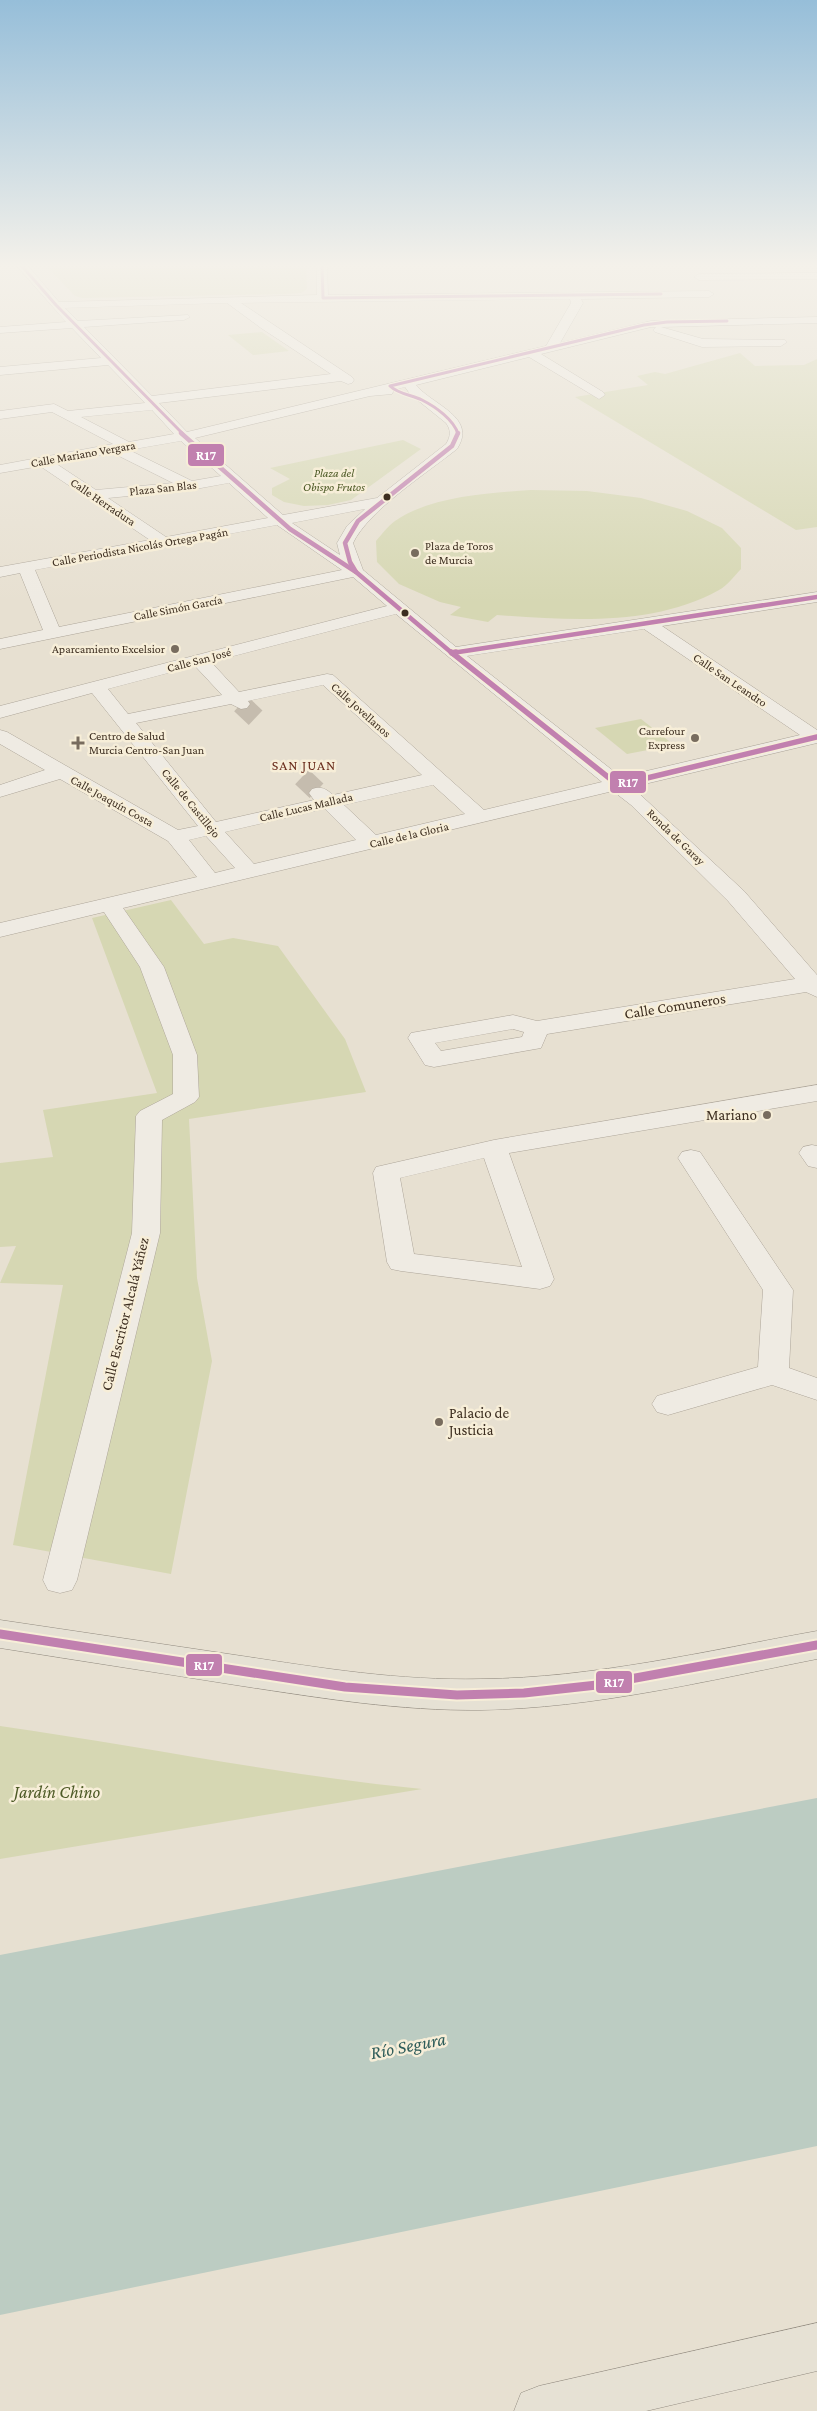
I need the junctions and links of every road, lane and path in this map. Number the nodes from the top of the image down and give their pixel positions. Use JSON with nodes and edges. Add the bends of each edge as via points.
{"nodes":[{"id":1,"x":127,"y":378,"type":"edge"},
{"id":2,"x":338,"y":378,"type":"edge"},
{"id":3,"x":343,"y":378,"type":"edge"},
{"id":4,"x":434,"y":378,"type":"edge"},
{"id":5,"x":571,"y":378,"type":"edge"},
{"id":6,"x":403,"y":386,"type":"junction"},
{"id":7,"x":364,"y":390,"type":"junction"},
{"id":8,"x":599,"y":395,"type":"dead end"},
{"id":9,"x":152,"y":403,"type":"junction"},
{"id":10,"x":0,"y":415,"type":"edge"},
{"id":11,"x":66,"y":415,"type":"junction"},
{"id":12,"x":184,"y":436,"type":"junction"},
{"id":13,"x":120,"y":447,"type":"junction"},
{"id":14,"x":9,"y":454,"type":"dead end"},
{"id":15,"x":42,"y":461,"type":"junction"},
{"id":16,"x":26,"y":464,"type":"junction"},
{"id":17,"x":0,"y":469,"type":"edge"},
{"id":18,"x":232,"y":478,"type":"junction"},
{"id":19,"x":190,"y":486,"type":"junction"},
{"id":20,"x":94,"y":496,"type":"junction"},
{"id":21,"x":381,"y":502,"type":"junction"},
{"id":22,"x":280,"y":521,"type":"junction"},
{"id":23,"x":164,"y":542,"type":"junction"},
{"id":24,"x":26,"y":568,"type":"junction"},
{"id":25,"x":0,"y":572,"type":"edge"},
{"id":26,"x":356,"y":572,"type":"junction"},
{"id":27,"x":817,"y":597,"type":"edge"},
{"id":28,"x":399,"y":608,"type":"junction"},
{"id":29,"x":645,"y":622,"type":"junction"},
{"id":30,"x":54,"y":633,"type":"junction"},
{"id":31,"x":0,"y":644,"type":"edge"},
{"id":32,"x":452,"y":653,"type":"junction"},
{"id":33,"x":199,"y":660,"type":"junction"},
{"id":34,"x":96,"y":686,"type":"junction"},
{"id":35,"x":238,"y":701,"type":"junction"},
{"id":36,"x":0,"y":712,"type":"edge"},
{"id":37,"x":125,"y":720,"type":"junction"},
{"id":38,"x":0,"y":736,"type":"edge"},
{"id":39,"x":816,"y":737,"type":"edge"},
{"id":40,"x":60,"y":772,"type":"junction"},
{"id":41,"x":437,"y":778,"type":"junction"},
{"id":42,"x":618,"y":785,"type":"junction"},
{"id":43,"x":0,"y":790,"type":"edge"},
{"id":44,"x":324,"y":798,"type":"junction"},
{"id":45,"x":481,"y":818,"type":"junction"},
{"id":46,"x":211,"y":829,"type":"junction"},
{"id":47,"x":175,"y":837,"type":"junction"},
{"id":48,"x":372,"y":843,"type":"junction"},
{"id":49,"x":250,"y":872,"type":"junction"},
{"id":50,"x":211,"y":882,"type":"junction"},
{"id":51,"x":110,"y":905,"type":"junction"},
{"id":52,"x":0,"y":930,"type":"edge"},
{"id":53,"x":815,"y":986,"type":"edge"},
{"id":54,"x":537,"y":1028,"type":"dead end"},
{"id":55,"x":817,"y":1093,"type":"edge"},
{"id":56,"x":494,"y":1148,"type":"junction"},
{"id":57,"x":691,"y":1158,"type":"dead end"},
{"id":58,"x":773,"y":1374,"type":"junction"},
{"id":59,"x":817,"y":1389,"type":"edge"},
{"id":60,"x":668,"y":1404,"type":"dead end"},
{"id":61,"x":60,"y":1580,"type":"dead end"},
{"id":62,"x":0,"y":1634,"type":"edge"},
{"id":63,"x":817,"y":1645,"type":"edge"},
{"id":64,"x":817,"y":2347,"type":"edge"},
{"id":65,"x":539,"y":2411,"type":"edge"}],
"edges":[{"from":1,"to":9,"type":"street"},
{"from":2,"to":9,"type":"street"},
{"from":3,"to":7,"type":"street"},
{"from":4,"to":6,"type":"street"},
{"from":5,"to":8,"type":"street"},
{"from":6,"to":7,"type":"street","name":"Calle Mariano Vergara"},
{"from":6,"to":21,"type":"street","name":"Ronda de Garay","via":[[454,423],[457,438],[445,452]]},
{"from":7,"to":12,"type":"street","name":"Calle Mariano Vergara"},
{"from":9,"to":11,"type":"street"},
{"from":9,"to":12,"type":"street"},
{"from":10,"to":11,"type":"street","via":[[54,408]]},
{"from":11,"to":13,"type":"street"},
{"from":12,"to":13,"type":"street","name":"Calle Mariano Vergara"},
{"from":12,"to":18,"type":"street"},
{"from":13,"to":15,"type":"street","name":"Calle Mariano Vergara"},
{"from":13,"to":19,"type":"street"},
{"from":14,"to":16,"type":"street"},
{"from":15,"to":16,"type":"street","name":"Calle Mariano Vergara"},
{"from":15,"to":20,"type":"street","name":"Calle Herradura"},
{"from":16,"to":17,"type":"street","name":"Calle Mariano Vergara"},
{"from":18,"to":19,"type":"street","name":"Plaza San Blas"},
{"from":18,"to":22,"type":"street"},
{"from":19,"to":20,"type":"street","name":"Plaza San Blas"},
{"from":20,"to":23,"type":"street","name":"Calle Herradura"},
{"from":21,"to":22,"type":"street","name":"Calle Periodista Nicolás Ortega Pagán"},
{"from":21,"to":26,"type":"street","name":"Ronda de Garay","via":[[358,522],[347,537],[347,557]]},
{"from":22,"to":23,"type":"street","name":"Calle Periodista Nicolás Ortega Pagán"},
{"from":22,"to":26,"type":"street"},
{"from":23,"to":24,"type":"street","name":"Calle Periodista Nicolás Ortega Pagán"},
{"from":24,"to":25,"type":"street","name":"Calle Periodista Nicolás Ortega Pagán"},
{"from":24,"to":30,"type":"street"},
{"from":26,"to":28,"type":"street","name":"Ronda de Garay"},
{"from":26,"to":30,"type":"street","name":"Calle Simón García"},
{"from":27,"to":29,"type":"street"},
{"from":28,"to":32,"type":"street","name":"Ronda de Garay"},
{"from":28,"to":33,"type":"street","name":"Calle San José"},
{"from":29,"to":32,"type":"street"},
{"from":29,"to":39,"type":"street","name":"Calle San Leandro"},
{"from":30,"to":31,"type":"street","name":"Calle Simón García"},
{"from":32,"to":42,"type":"street","name":"Ronda de Garay"},
{"from":33,"to":34,"type":"street","name":"Calle San José"},
{"from":33,"to":35,"type":"street"},
{"from":34,"to":36,"type":"street","name":"Calle San José"},
{"from":34,"to":37,"type":"street","name":"Calle de Castillejo"},
{"from":35,"to":37,"type":"street"},
{"from":35,"to":41,"type":"street","name":"Calle Jovellanos","via":[[327,679]]},
{"from":37,"to":46,"type":"street","name":"Calle de Castillejo"},
{"from":38,"to":40,"type":"street","name":"Calle Joaquín Costa"},
{"from":39,"to":42,"type":"street","name":"Calle de la Gloria"},
{"from":40,"to":43,"type":"street"},
{"from":40,"to":47,"type":"street","name":"Calle Joaquín Costa"},
{"from":41,"to":44,"type":"street","name":"Calle Lucas Mallada"},
{"from":41,"to":45,"type":"street","name":"Calle Jovellanos"},
{"from":42,"to":45,"type":"street","name":"Calle de la Gloria"},
{"from":42,"to":53,"type":"street","name":"Ronda de Garay","via":[[715,874]]},
{"from":44,"to":46,"type":"street","name":"Calle Lucas Mallada"},
{"from":44,"to":48,"type":"street"},
{"from":45,"to":48,"type":"street","name":"Calle de la Gloria"},
{"from":46,"to":47,"type":"street","name":"Calle Lucas Mallada"},
{"from":46,"to":49,"type":"street","name":"Calle de Castillejo"},
{"from":47,"to":50,"type":"street","name":"Calle Joaquín Costa"},
{"from":48,"to":49,"type":"street","name":"Calle de la Gloria"},
{"from":49,"to":50,"type":"street","name":"Calle de la Gloria"},
{"from":50,"to":51,"type":"street","name":"Calle de la Gloria"},
{"from":51,"to":52,"type":"street","name":"Calle de la Gloria"},
{"from":51,"to":61,"type":"street","name":"Calle Escritor Alcalá Yáñez","via":[[152,967],[184,1056],[186,1097],[149,1116],[146,1233]]},
{"from":53,"to":54,"type":"street","name":"Calle Comuneros"},
{"from":55,"to":56,"type":"street"},
{"from":56,"to":56,"type":"street","via":[[386,1173],[401,1262],[540,1279]]},
{"from":57,"to":58,"type":"street","via":[[778,1290]]},
{"from":58,"to":59,"type":"street"},
{"from":58,"to":60,"type":"street"},
{"from":62,"to":63,"type":"main road","via":[[345,1687],[400,1693],[461,1694],[523,1693],[572,1687]]},
{"from":64,"to":65,"type":"main road"}]}
